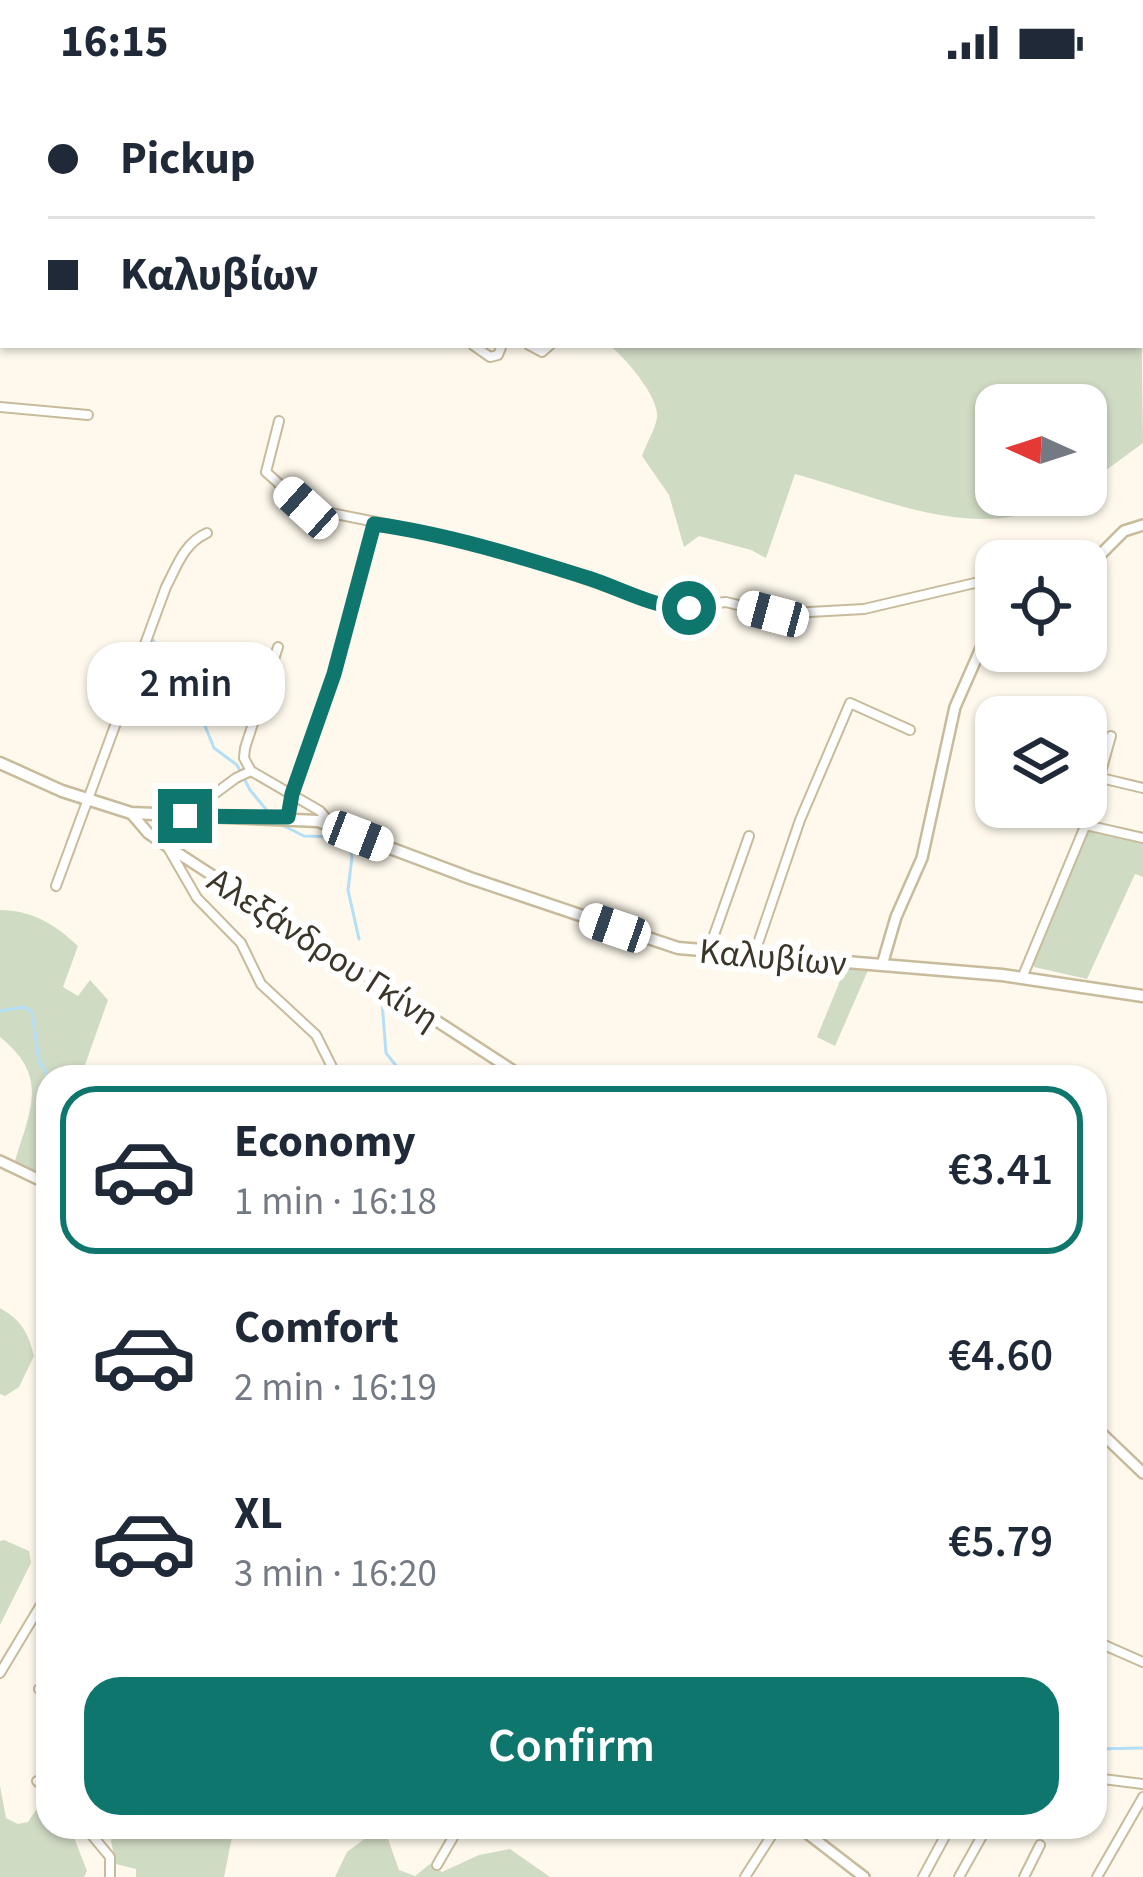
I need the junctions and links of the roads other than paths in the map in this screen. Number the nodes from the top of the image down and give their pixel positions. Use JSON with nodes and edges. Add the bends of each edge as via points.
{"nodes":[{"id":1,"x":477,"y":348,"type":"edge"},
{"id":2,"x":501,"y":348,"type":"edge"},
{"id":3,"x":0,"y":407,"type":"edge"},
{"id":4,"x":88,"y":415,"type":"dead end"},
{"id":5,"x":279,"y":421,"type":"dead end"},
{"id":6,"x":374,"y":524,"type":"junction"},
{"id":7,"x":1143,"y":525,"type":"edge"},
{"id":8,"x":207,"y":533,"type":"dead end"},
{"id":9,"x":1107,"y":548,"type":"edge"},
{"id":10,"x":975,"y":583,"type":"edge"},
{"id":11,"x":278,"y":647,"type":"dead end"},
{"id":12,"x":975,"y":662,"type":"edge"},
{"id":13,"x":910,"y":730,"type":"dead end"},
{"id":14,"x":1111,"y":736,"type":"dead end"},
{"id":15,"x":1107,"y":753,"type":"edge"},
{"id":16,"x":0,"y":763,"type":"edge"},
{"id":17,"x":244,"y":774,"type":"junction"},
{"id":18,"x":1107,"y":779,"type":"edge"},
{"id":19,"x":1143,"y":788,"type":"edge"},
{"id":20,"x":292,"y":794,"type":"junction"},
{"id":21,"x":86,"y":799,"type":"junction"},
{"id":22,"x":131,"y":813,"type":"junction"},
{"id":23,"x":185,"y":816,"type":"junction"},
{"id":24,"x":278,"y":817,"type":"junction"},
{"id":25,"x":332,"y":825,"type":"junction"},
{"id":26,"x":1084,"y":828,"type":"edge"},
{"id":27,"x":1098,"y":828,"type":"edge"},
{"id":28,"x":749,"y":836,"type":"dead end"},
{"id":29,"x":1143,"y":838,"type":"edge"},
{"id":30,"x":167,"y":846,"type":"junction"},
{"id":31,"x":56,"y":886,"type":"dead end"},
{"id":32,"x":709,"y":952,"type":"junction"},
{"id":33,"x":754,"y":955,"type":"junction"},
{"id":34,"x":882,"y":964,"type":"junction"},
{"id":35,"x":1022,"y":978,"type":"junction"},
{"id":36,"x":1143,"y":997,"type":"edge"},
{"id":37,"x":331,"y":1065,"type":"edge"},
{"id":38,"x":505,"y":1065,"type":"edge"},
{"id":39,"x":0,"y":1160,"type":"edge"},
{"id":40,"x":36,"y":1178,"type":"edge"},
{"id":41,"x":1107,"y":1438,"type":"edge"},
{"id":42,"x":1142,"y":1470,"type":"edge"},
{"id":43,"x":36,"y":1613,"type":"edge"},
{"id":44,"x":1107,"y":1646,"type":"edge"},
{"id":45,"x":1143,"y":1662,"type":"edge"},
{"id":46,"x":0,"y":1673,"type":"edge"},
{"id":47,"x":1107,"y":1780,"type":"edge"},
{"id":48,"x":1143,"y":1784,"type":"edge"},
{"id":49,"x":1143,"y":1797,"type":"edge"},
{"id":50,"x":95,"y":1839,"type":"edge"},
{"id":51,"x":452,"y":1839,"type":"edge"},
{"id":52,"x":769,"y":1839,"type":"edge"},
{"id":53,"x":815,"y":1839,"type":"edge"},
{"id":54,"x":944,"y":1839,"type":"edge"},
{"id":55,"x":980,"y":1839,"type":"edge"},
{"id":56,"x":1040,"y":1845,"type":"dead end"},
{"id":57,"x":437,"y":1865,"type":"dead end"},
{"id":58,"x":110,"y":1877,"type":"edge"},
{"id":59,"x":745,"y":1877,"type":"edge"},
{"id":60,"x":864,"y":1877,"type":"edge"},
{"id":61,"x":923,"y":1877,"type":"edge"},
{"id":62,"x":959,"y":1877,"type":"edge"},
{"id":63,"x":1024,"y":1877,"type":"edge"},
{"id":64,"x":1097,"y":1877,"type":"edge"}],
"edges":[{"from":1,"to":2,"type":"street","via":[[490,357]]},
{"from":3,"to":4,"type":"street"},
{"from":5,"to":6,"type":"street","via":[[266,472],[306,508]]},
{"from":6,"to":10,"type":"street","via":[[542,564],[669,608],[726,602],[773,614],[864,609]]},
{"from":6,"to":20,"type":"street"},
{"from":7,"to":9,"type":"street"},
{"from":8,"to":21,"type":"street","via":[[182,556],[166,587]]},
{"from":11,"to":17,"type":"street"},
{"from":12,"to":34,"type":"street","via":[[956,706],[922,859]]},
{"from":13,"to":33,"type":"street","via":[[850,704]]},
{"from":14,"to":15,"type":"street"},
{"from":16,"to":21,"type":"main road","name":"Καλυβίων"},
{"from":17,"to":20,"type":"street"},
{"from":17,"to":23,"type":"street"},
{"from":18,"to":19,"type":"street"},
{"from":20,"to":24,"type":"street"},
{"from":20,"to":25,"type":"street"},
{"from":21,"to":22,"type":"main road","name":"Καλυβίων"},
{"from":21,"to":31,"type":"street"},
{"from":22,"to":23,"type":"main road","name":"Καλυβίων"},
{"from":22,"to":30,"type":"street","name":"Αλεξάνδρου Γκίνη"},
{"from":23,"to":24,"type":"main road","name":"Καλυβίων"},
{"from":24,"to":25,"type":"main road","name":"Καλυβίων"},
{"from":25,"to":32,"type":"main road","name":"Καλυβίων","via":[[660,944]]},
{"from":26,"to":35,"type":"street"},
{"from":27,"to":29,"type":"street"},
{"from":28,"to":32,"type":"street"},
{"from":30,"to":37,"type":"street","via":[[197,898],[242,943],[261,984],[316,1035]]},
{"from":30,"to":38,"type":"street","name":"Αλεξάνδρου Γκίνη"},
{"from":32,"to":33,"type":"main road","name":"Καλυβίων"},
{"from":33,"to":34,"type":"main road","name":"Καλυβίων"},
{"from":34,"to":35,"type":"main road","name":"Καλυβίων"},
{"from":35,"to":36,"type":"main road","name":"Καλυβίων"},
{"from":39,"to":40,"type":"street"},
{"from":41,"to":42,"type":"street"},
{"from":43,"to":46,"type":"street"},
{"from":44,"to":45,"type":"street"},
{"from":47,"to":48,"type":"street"},
{"from":49,"to":64,"type":"street"},
{"from":50,"to":58,"type":"street","via":[[110,1857]]},
{"from":51,"to":57,"type":"street"},
{"from":52,"to":59,"type":"street"},
{"from":53,"to":60,"type":"street"},
{"from":54,"to":61,"type":"street"},
{"from":55,"to":62,"type":"street"},
{"from":56,"to":63,"type":"street"}]}
